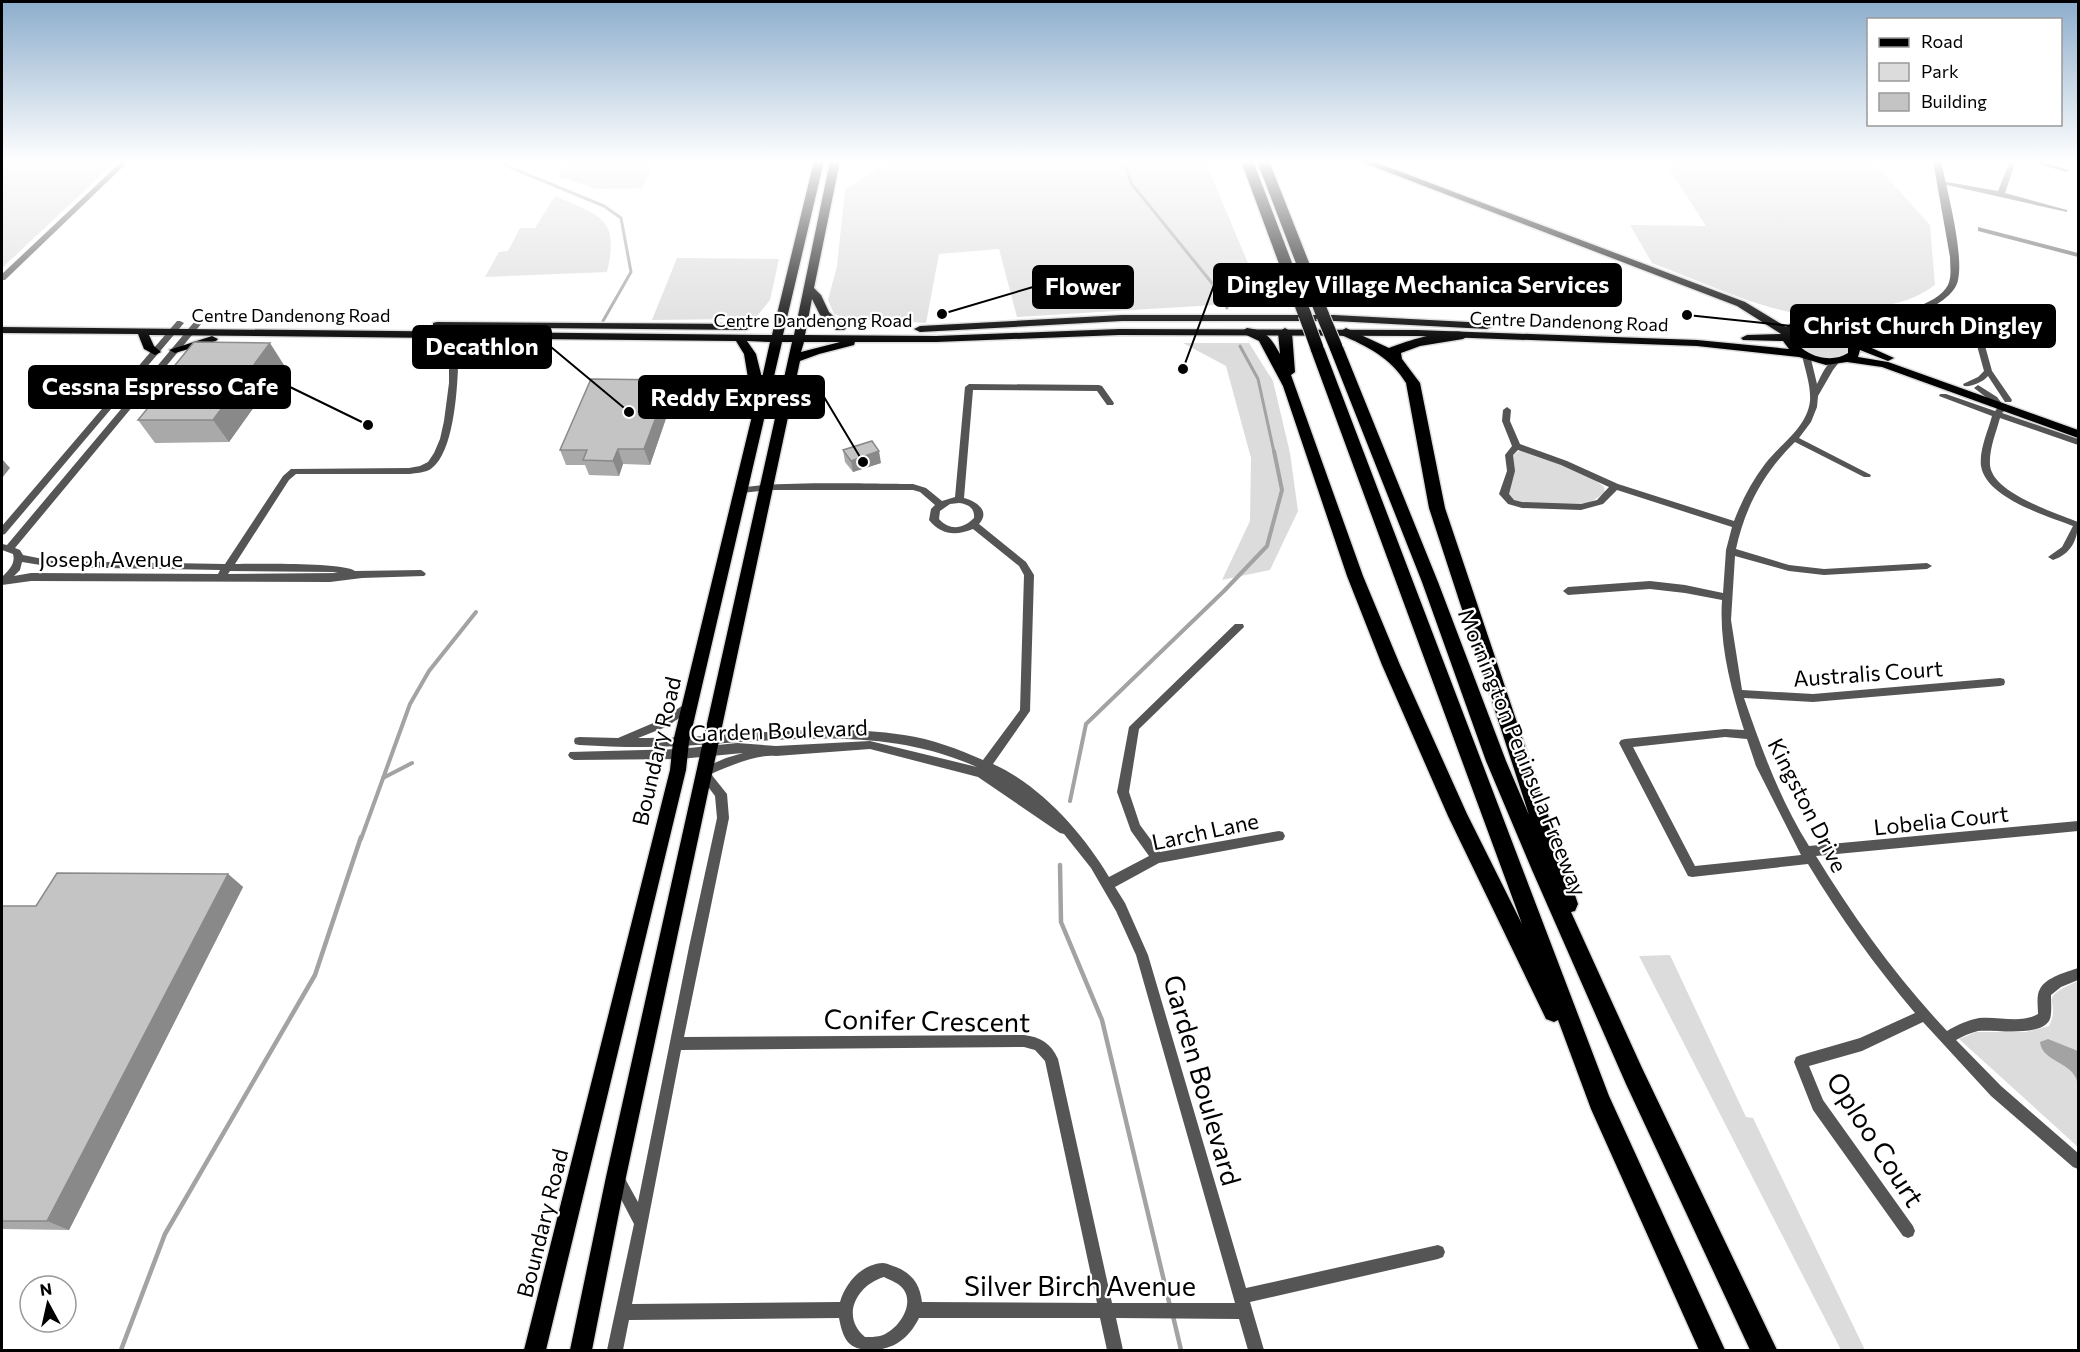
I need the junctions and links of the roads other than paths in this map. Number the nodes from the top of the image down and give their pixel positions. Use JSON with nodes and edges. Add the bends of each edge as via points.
{"nodes":[{"id":1,"x":60,"y":224,"type":"edge"},
{"id":2,"x":804,"y":224,"type":"edge"},
{"id":3,"x":822,"y":224,"type":"edge"},
{"id":4,"x":1271,"y":224,"type":"edge"},
{"id":5,"x":1287,"y":224,"type":"edge"},
{"id":6,"x":1530,"y":224,"type":"edge"},
{"id":7,"x":1948,"y":224,"type":"edge"},
{"id":8,"x":1981,"y":229,"type":"dead end"},
{"id":9,"x":2079,"y":255,"type":"edge"},
{"id":10,"x":2,"y":279,"type":"edge"},
{"id":11,"x":809,"y":289,"type":"junction"},
{"id":12,"x":1741,"y":304,"type":"junction"},
{"id":13,"x":1907,"y":312,"type":"junction"},
{"id":14,"x":1307,"y":317,"type":"junction"},
{"id":15,"x":2,"y":321,"type":"edge"},
{"id":16,"x":180,"y":323,"type":"junction"},
{"id":17,"x":198,"y":323,"type":"junction"},
{"id":18,"x":1803,"y":324,"type":"junction"},
{"id":19,"x":1975,"y":324,"type":"dead end"},
{"id":20,"x":1822,"y":326,"type":"junction"},
{"id":21,"x":2,"y":330,"type":"edge"},
{"id":22,"x":837,"y":331,"type":"junction"},
{"id":23,"x":142,"y":332,"type":"junction"},
{"id":24,"x":171,"y":332,"type":"junction"},
{"id":25,"x":1247,"y":332,"type":"junction"},
{"id":26,"x":1284,"y":332,"type":"junction"},
{"id":27,"x":190,"y":333,"type":"junction"},
{"id":28,"x":232,"y":333,"type":"junction"},
{"id":29,"x":778,"y":333,"type":"junction"},
{"id":30,"x":800,"y":333,"type":"junction"},
{"id":31,"x":452,"y":335,"type":"junction"},
{"id":32,"x":1463,"y":335,"type":"junction"},
{"id":33,"x":1786,"y":335,"type":"junction"},
{"id":34,"x":513,"y":337,"type":"junction"},
{"id":35,"x":739,"y":338,"type":"junction"},
{"id":36,"x":866,"y":338,"type":"junction"},
{"id":37,"x":1850,"y":340,"type":"junction"},
{"id":38,"x":1333,"y":342,"type":"junction"},
{"id":39,"x":175,"y":350,"type":"junction"},
{"id":40,"x":155,"y":352,"type":"junction"},
{"id":41,"x":1805,"y":354,"type":"junction"},
{"id":42,"x":795,"y":359,"type":"junction"},
{"id":43,"x":1395,"y":359,"type":"junction"},
{"id":44,"x":1842,"y":360,"type":"junction"},
{"id":45,"x":455,"y":367,"type":"junction"},
{"id":46,"x":1988,"y":371,"type":"junction"},
{"id":47,"x":1290,"y":386,"type":"junction"},
{"id":48,"x":766,"y":387,"type":"junction"},
{"id":49,"x":1973,"y":390,"type":"junction"},
{"id":50,"x":1814,"y":396,"type":"junction"},
{"id":51,"x":1943,"y":396,"type":"dead end"},
{"id":52,"x":1110,"y":403,"type":"dead end"},
{"id":53,"x":2002,"y":406,"type":"junction"},
{"id":54,"x":1507,"y":410,"type":"dead end"},
{"id":55,"x":2079,"y":426,"type":"edge"},
{"id":56,"x":2079,"y":434,"type":"edge"},
{"id":57,"x":1793,"y":438,"type":"junction"},
{"id":58,"x":2079,"y":442,"type":"edge"},
{"id":59,"x":1516,"y":446,"type":"junction"},
{"id":60,"x":773,"y":460,"type":"junction"},
{"id":61,"x":1867,"y":475,"type":"dead end"},
{"id":62,"x":743,"y":486,"type":"junction"},
{"id":63,"x":1614,"y":486,"type":"junction"},
{"id":64,"x":768,"y":487,"type":"junction"},
{"id":65,"x":959,"y":500,"type":"junction"},
{"id":66,"x":941,"y":504,"type":"junction"},
{"id":67,"x":974,"y":525,"type":"junction"},
{"id":68,"x":1737,"y":525,"type":"junction"},
{"id":69,"x":2078,"y":525,"type":"edge"},
{"id":70,"x":2,"y":532,"type":"edge"},
{"id":71,"x":6,"y":548,"type":"edge"},
{"id":72,"x":1731,"y":551,"type":"junction"},
{"id":73,"x":2054,"y":557,"type":"dead end"},
{"id":74,"x":19,"y":558,"type":"junction"},
{"id":75,"x":1927,"y":566,"type":"dead end"},
{"id":76,"x":228,"y":567,"type":"junction"},
{"id":77,"x":362,"y":574,"type":"junction"},
{"id":78,"x":421,"y":574,"type":"dead end"},
{"id":79,"x":221,"y":577,"type":"junction"},
{"id":80,"x":2,"y":582,"type":"edge"},
{"id":81,"x":1568,"y":591,"type":"dead end"},
{"id":82,"x":1726,"y":597,"type":"junction"},
{"id":83,"x":1239,"y":627,"type":"dead end"},
{"id":84,"x":2000,"y":682,"type":"dead end"},
{"id":85,"x":1739,"y":694,"type":"junction"},
{"id":86,"x":690,"y":705,"type":"junction"},
{"id":87,"x":1751,"y":735,"type":"junction"},
{"id":88,"x":579,"y":741,"type":"dead end"},
{"id":89,"x":616,"y":742,"type":"junction"},
{"id":90,"x":711,"y":745,"type":"junction"},
{"id":91,"x":680,"y":748,"type":"junction"},
{"id":92,"x":776,"y":751,"type":"junction"},
{"id":93,"x":574,"y":755,"type":"dead end"},
{"id":94,"x":984,"y":768,"type":"junction"},
{"id":95,"x":706,"y":773,"type":"junction"},
{"id":96,"x":2079,"y":826,"type":"edge"},
{"id":97,"x":1279,"y":836,"type":"dead end"},
{"id":98,"x":1808,"y":856,"type":"junction"},
{"id":99,"x":1157,"y":858,"type":"junction"},
{"id":100,"x":1108,"y":884,"type":"junction"},
{"id":101,"x":2079,"y":974,"type":"edge"},
{"id":102,"x":1596,"y":990,"type":"junction"},
{"id":103,"x":1924,"y":1015,"type":"junction"},
{"id":104,"x":1946,"y":1038,"type":"junction"},
{"id":105,"x":676,"y":1044,"type":"junction"},
{"id":106,"x":1599,"y":1101,"type":"junction"},
{"id":107,"x":2079,"y":1162,"type":"edge"},
{"id":108,"x":616,"y":1177,"type":"junction"},
{"id":109,"x":641,"y":1223,"type":"junction"},
{"id":110,"x":1908,"y":1231,"type":"dead end"},
{"id":111,"x":1438,"y":1252,"type":"dead end"},
{"id":112,"x":1242,"y":1304,"type":"junction"},
{"id":113,"x":845,"y":1310,"type":"junction"},
{"id":114,"x":915,"y":1310,"type":"junction"},
{"id":115,"x":1106,"y":1310,"type":"junction"},
{"id":116,"x":622,"y":1312,"type":"junction"},
{"id":117,"x":536,"y":1350,"type":"edge"},
{"id":118,"x":581,"y":1350,"type":"edge"},
{"id":119,"x":615,"y":1350,"type":"edge"},
{"id":120,"x":1115,"y":1350,"type":"edge"},
{"id":121,"x":1256,"y":1350,"type":"edge"},
{"id":122,"x":1712,"y":1350,"type":"edge"},
{"id":123,"x":1764,"y":1350,"type":"edge"}],
"edges":[{"from":1,"to":10,"type":"street"},
{"from":2,"to":29,"type":"main road","name":"Boundary Road"},
{"from":3,"to":11,"type":"main road"},
{"from":4,"to":14,"type":"highway","name":"Mornington Peninsula Freeway"},
{"from":5,"to":38,"type":"highway","name":"Mornington Peninsula Freeway","bridge":true},
{"from":6,"to":12,"type":"main road"},
{"from":7,"to":13,"type":"main road","via":[[1954,279],[1940,299]]},
{"from":8,"to":9,"type":"street"},
{"from":11,"to":22,"type":"main road"},
{"from":11,"to":30,"type":"main road"},
{"from":12,"to":18,"type":"main road"},
{"from":12,"to":33,"type":"main road"},
{"from":13,"to":20,"type":"main road"},
{"from":13,"to":37,"type":"main road","via":[[1862,328]]},
{"from":14,"to":22,"type":"main road","name":"Centre Dandenong Road","via":[[1122,318]]},
{"from":14,"to":26,"type":"main road"},
{"from":14,"to":33,"type":"main road","name":"Centre Dandenong Road","via":[[1614,335],[1767,339]]},
{"from":14,"to":38,"type":"highway","name":"Mornington Peninsula Freeway","bridge":true},
{"from":14,"to":38,"type":"main road"},
{"from":15,"to":16,"type":"main road","name":"Centre Dandenong Road"},
{"from":16,"to":17,"type":"main road","name":"Centre Dandenong Road"},
{"from":16,"to":24,"type":"street"},
{"from":17,"to":27,"type":"street"},
{"from":17,"to":29,"type":"main road","name":"Centre Dandenong Road"},
{"from":18,"to":20,"type":"main road"},
{"from":18,"to":33,"type":"main road","via":[[1791,327]]},
{"from":19,"to":46,"type":"street"},
{"from":20,"to":37,"type":"main road"},
{"from":21,"to":23,"type":"main road","name":"Centre Dandenong Road"},
{"from":22,"to":30,"type":"main road","name":"Centre Dandenong Road"},
{"from":22,"to":36,"type":"main road","name":"Centre Dandenong Road"},
{"from":23,"to":24,"type":"main road","name":"Centre Dandenong Road"},
{"from":23,"to":40,"type":"main road","via":[[148,347]]},
{"from":24,"to":27,"type":"main road","name":"Centre Dandenong Road"},
{"from":24,"to":40,"type":"street"},
{"from":25,"to":26,"type":"main road","name":"Centre Dandenong Road"},
{"from":25,"to":36,"type":"main road","name":"Centre Dandenong Road"},
{"from":25,"to":47,"type":"highway","via":[[1265,339]]},
{"from":26,"to":38,"type":"main road","name":"Centre Dandenong Road"},
{"from":26,"to":47,"type":"highway"},
{"from":27,"to":28,"type":"main road","name":"Centre Dandenong Road"},
{"from":27,"to":39,"type":"street"},
{"from":28,"to":31,"type":"main road","name":"Centre Dandenong Road"},
{"from":28,"to":39,"type":"main road"},
{"from":29,"to":30,"type":"main road","name":"Centre Dandenong Road"},
{"from":29,"to":35,"type":"main road","name":"Centre Dandenong Road"},
{"from":29,"to":48,"type":"main road","name":"Boundary Road"},
{"from":30,"to":42,"type":"main road"},
{"from":31,"to":34,"type":"main road","name":"Centre Dandenong Road"},
{"from":31,"to":45,"type":"street"},
{"from":32,"to":38,"type":"main road","name":"Centre Dandenong Road"},
{"from":32,"to":41,"type":"main road","name":"Centre Dandenong Road","via":[[1697,343]]},
{"from":32,"to":43,"type":"highway","via":[[1404,346],[1394,352]]},
{"from":33,"to":41,"type":"main road","via":[[1793,347]]},
{"from":34,"to":35,"type":"main road","name":"Centre Dandenong Road"},
{"from":34,"to":45,"type":"street","via":[[474,348]]},
{"from":35,"to":48,"type":"main road","via":[[750,354],[754,378]]},
{"from":36,"to":42,"type":"main road"},
{"from":37,"to":44,"type":"main road","via":[[1855,352]]},
{"from":37,"to":49,"type":"main road"},
{"from":38,"to":43,"type":"highway","via":[[1366,340]]},
{"from":38,"to":102,"type":"highway","name":"Mornington Peninsula Freeway","via":[[1430,582],[1496,761]]},
{"from":38,"to":106,"type":"highway","name":"Mornington Peninsula Freeway"},
{"from":39,"to":71,"type":"street"},
{"from":40,"to":70,"type":"street"},
{"from":41,"to":44,"type":"main road","name":"Centre Dandenong Road"},
{"from":41,"to":50,"type":"street","name":"Kingston Drive"},
{"from":42,"to":60,"type":"main road"},
{"from":43,"to":102,"type":"highway","via":[[1413,383],[1437,508]]},
{"from":44,"to":49,"type":"main road","via":[[1884,364]]},
{"from":44,"to":50,"type":"street","name":"Kingston Drive","via":[[1829,369]]},
{"from":45,"to":76,"type":"street","via":[[447,435],[432,463],[422,470],[409,471],[294,471]]},
{"from":46,"to":49,"type":"street"},
{"from":46,"to":53,"type":"street"},
{"from":47,"to":106,"type":"highway","via":[[1355,576],[1391,665],[1458,816]]},
{"from":48,"to":62,"type":"main road","name":"Boundary Road"},
{"from":49,"to":53,"type":"main road"},
{"from":50,"to":57,"type":"street","name":"Kingston Drive","via":[[1810,417]]},
{"from":51,"to":53,"type":"street"},
{"from":52,"to":65,"type":"street","via":[[1099,388],[969,387]]},
{"from":53,"to":55,"type":"main road"},
{"from":53,"to":56,"type":"main road"},
{"from":53,"to":58,"type":"street"},
{"from":53,"to":69,"type":"street","via":[[1986,462],[1989,475],[2016,497]]},
{"from":54,"to":59,"type":"street","via":[[1506,421]]},
{"from":57,"to":61,"type":"street"},
{"from":57,"to":68,"type":"street","name":"Kingston Drive","via":[[1754,487]]},
{"from":59,"to":63,"type":"street"},
{"from":59,"to":63,"type":"street","via":[[1509,455],[1511,471],[1504,490],[1511,502],[1581,507],[1600,501]]},
{"from":60,"to":62,"type":"main road"},
{"from":60,"to":64,"type":"main road"},
{"from":62,"to":64,"type":"street"},
{"from":62,"to":86,"type":"main road","name":"Boundary Road"},
{"from":63,"to":68,"type":"street"},
{"from":64,"to":66,"type":"street","via":[[914,487]]},
{"from":64,"to":90,"type":"main road"},
{"from":65,"to":66,"type":"street"},
{"from":65,"to":67,"type":"street","via":[[977,508],[979,519]]},
{"from":66,"to":67,"type":"street","via":[[934,520],[944,529],[960,531]]},
{"from":67,"to":94,"type":"street","via":[[1023,564],[1029,575],[1025,711]]},
{"from":68,"to":72,"type":"street","name":"Kingston Drive"},
{"from":69,"to":73,"type":"street","via":[[2066,549]]},
{"from":71,"to":74,"type":"street"},
{"from":72,"to":75,"type":"street","via":[[1789,568],[1824,572]]},
{"from":72,"to":82,"type":"street","name":"Kingston Drive"},
{"from":74,"to":76,"type":"street","name":"Joseph Avenue","via":[[53,564]]},
{"from":74,"to":80,"type":"street","via":[[15,570]]},
{"from":76,"to":77,"type":"street","name":"Joseph Avenue","via":[[333,569]]},
{"from":76,"to":79,"type":"street"},
{"from":77,"to":78,"type":"street","name":"Joseph Avenue"},
{"from":77,"to":79,"type":"street","name":"Joseph Avenue","via":[[330,578]]},
{"from":79,"to":80,"type":"street","name":"Joseph Avenue","via":[[31,577]]},
{"from":81,"to":82,"type":"street","via":[[1650,585]]},
{"from":82,"to":85,"type":"street","name":"Kingston Drive","via":[[1728,635]]},
{"from":83,"to":99,"type":"street","via":[[1134,727],[1122,792],[1135,827]]},
{"from":84,"to":85,"type":"street","name":"Australis Court","via":[[1813,698]]},
{"from":85,"to":87,"type":"street","name":"Kingston Drive"},
{"from":86,"to":89,"type":"street","via":[[662,724]]},
{"from":86,"to":91,"type":"main road","name":"Boundary Road"},
{"from":87,"to":98,"type":"street","name":"Kingston Drive"},
{"from":87,"to":98,"type":"street","name":"Lobelia Court","via":[[1725,733],[1625,743],[1692,872]]},
{"from":88,"to":89,"type":"street"},
{"from":89,"to":91,"type":"street"},
{"from":90,"to":91,"type":"street","name":"Garden Boulevard"},
{"from":90,"to":92,"type":"street","name":"Garden Boulevard"},
{"from":90,"to":94,"type":"street","name":"Garden Boulevard","via":[[781,734],[854,734],[939,747]]},
{"from":90,"to":95,"type":"main road"},
{"from":91,"to":93,"type":"street"},
{"from":91,"to":117,"type":"main road","name":"Boundary Road"},
{"from":92,"to":94,"type":"street","name":"Garden Boulevard","via":[[870,745]]},
{"from":92,"to":95,"type":"street","via":[[730,761]]},
{"from":94,"to":100,"type":"street","name":"Garden Boulevard","via":[[1074,836]]},
{"from":95,"to":105,"type":"street","via":[[722,794],[724,810]]},
{"from":95,"to":108,"type":"main road"},
{"from":96,"to":98,"type":"street","name":"Lobelia Court"},
{"from":97,"to":99,"type":"street","name":"Larch Lane"},
{"from":98,"to":103,"type":"street","name":"Kingston Drive","via":[[1865,944]]},
{"from":99,"to":100,"type":"street","name":"Larch Lane"},
{"from":100,"to":112,"type":"street","name":"Garden Boulevard","via":[[1125,911],[1142,955]]},
{"from":101,"to":104,"type":"street","via":[[2045,992],[2044,1017],[2038,1021],[2015,1026],[1973,1026]]},
{"from":102,"to":123,"type":"highway","name":"Mornington Peninsula Freeway"},
{"from":103,"to":104,"type":"street","name":"Kingston Drive"},
{"from":103,"to":110,"type":"street","name":"Oploo Court","via":[[1870,1041],[1801,1062],[1818,1105]]},
{"from":104,"to":107,"type":"street","name":"Kingston Drive","via":[[1986,1081]]},
{"from":105,"to":109,"type":"street"},
{"from":105,"to":115,"type":"street","name":"Conifer Crescent","via":[[1024,1041],[1046,1049]]},
{"from":106,"to":122,"type":"highway","name":"Mornington Peninsula Freeway"},
{"from":108,"to":109,"type":"street"},
{"from":108,"to":118,"type":"main road"},
{"from":109,"to":116,"type":"street"},
{"from":111,"to":112,"type":"street","name":"Silver Birch Avenue"},
{"from":112,"to":115,"type":"street","name":"Silver Birch Avenue","via":[[1204,1312]]},
{"from":112,"to":121,"type":"street","name":"Garden Boulevard"},
{"from":113,"to":114,"type":"street","via":[[850,1333],[858,1342],[878,1349],[889,1347],[907,1333]]},
{"from":113,"to":114,"type":"street","via":[[862,1278],[884,1270],[894,1272],[910,1287]]},
{"from":113,"to":116,"type":"street"},
{"from":114,"to":115,"type":"street","name":"Silver Birch Avenue"},
{"from":115,"to":120,"type":"street","name":"Conifer Crescent"},
{"from":116,"to":119,"type":"street"}]}
